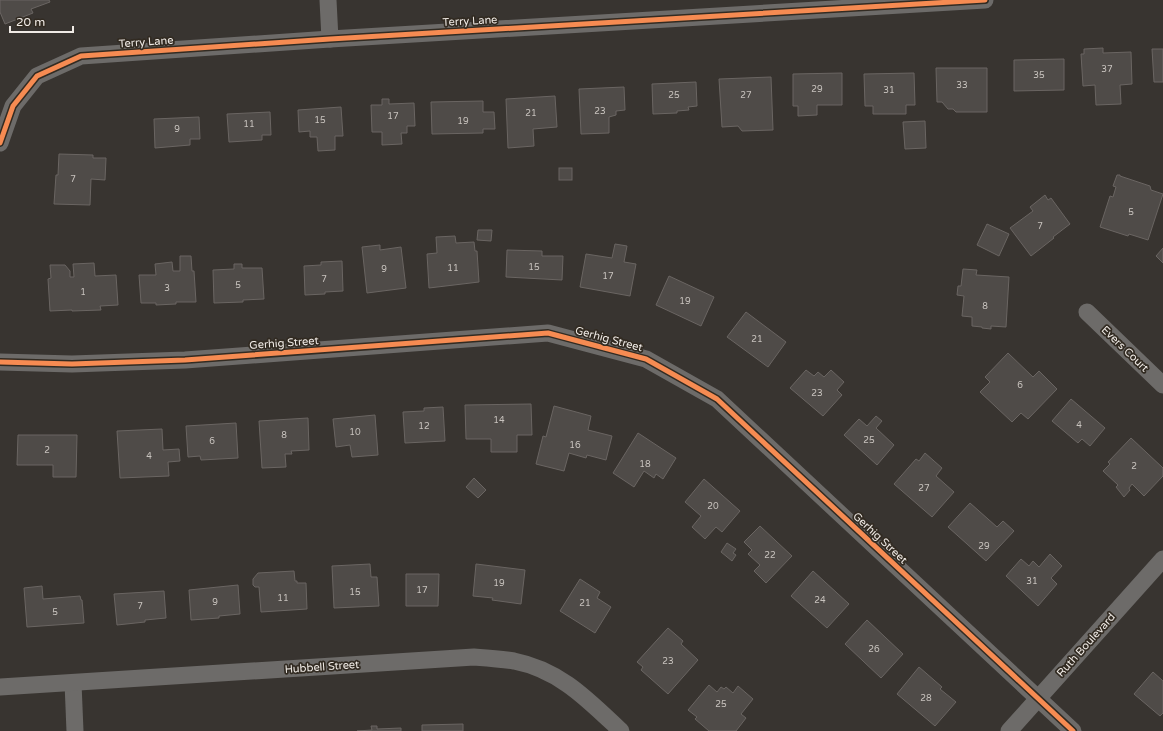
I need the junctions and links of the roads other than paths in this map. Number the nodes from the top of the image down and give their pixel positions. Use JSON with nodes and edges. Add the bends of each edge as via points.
{"nodes":[{"id":1,"x":328,"y":0,"type":"edge"},
{"id":2,"x":985,"y":0,"type":"edge"},
{"id":3,"x":330,"y":39,"type":"junction"},
{"id":4,"x":0,"y":143,"type":"edge"},
{"id":5,"x":1087,"y":312,"type":"dead end"},
{"id":6,"x":0,"y":362,"type":"edge"},
{"id":7,"x":1163,"y":385,"type":"edge"},
{"id":8,"x":1163,"y":559,"type":"edge"},
{"id":9,"x":73,"y":683,"type":"junction"},
{"id":10,"x":0,"y":687,"type":"edge"},
{"id":11,"x":1038,"y":700,"type":"junction"},
{"id":12,"x":75,"y":731,"type":"edge"},
{"id":13,"x":621,"y":731,"type":"edge"},
{"id":14,"x":1009,"y":731,"type":"edge"},
{"id":15,"x":1073,"y":731,"type":"edge"}],
"edges":[{"from":1,"to":3,"type":"street"},
{"from":2,"to":3,"type":"street","name":"Terry Lane"},
{"from":3,"to":4,"type":"street","name":"Terry Lane","via":[[81,56],[37,76],[13,106]]},
{"from":5,"to":7,"type":"street","name":"Evers Court"},
{"from":6,"to":11,"type":"street","name":"Gerhig Street","via":[[72,364],[184,360],[548,333],[646,359],[717,399]]},
{"from":8,"to":11,"type":"street","name":"Ruth Boulevard"},
{"from":9,"to":10,"type":"street","name":"Hubbell Street"},
{"from":9,"to":12,"type":"street"},
{"from":9,"to":13,"type":"street","name":"Hubbell Street","via":[[474,657],[514,661],[551,673],[579,692]]},
{"from":11,"to":14,"type":"street","name":"Ruth Boulevard"},
{"from":11,"to":15,"type":"street","name":"Gerhig Street"}]}
